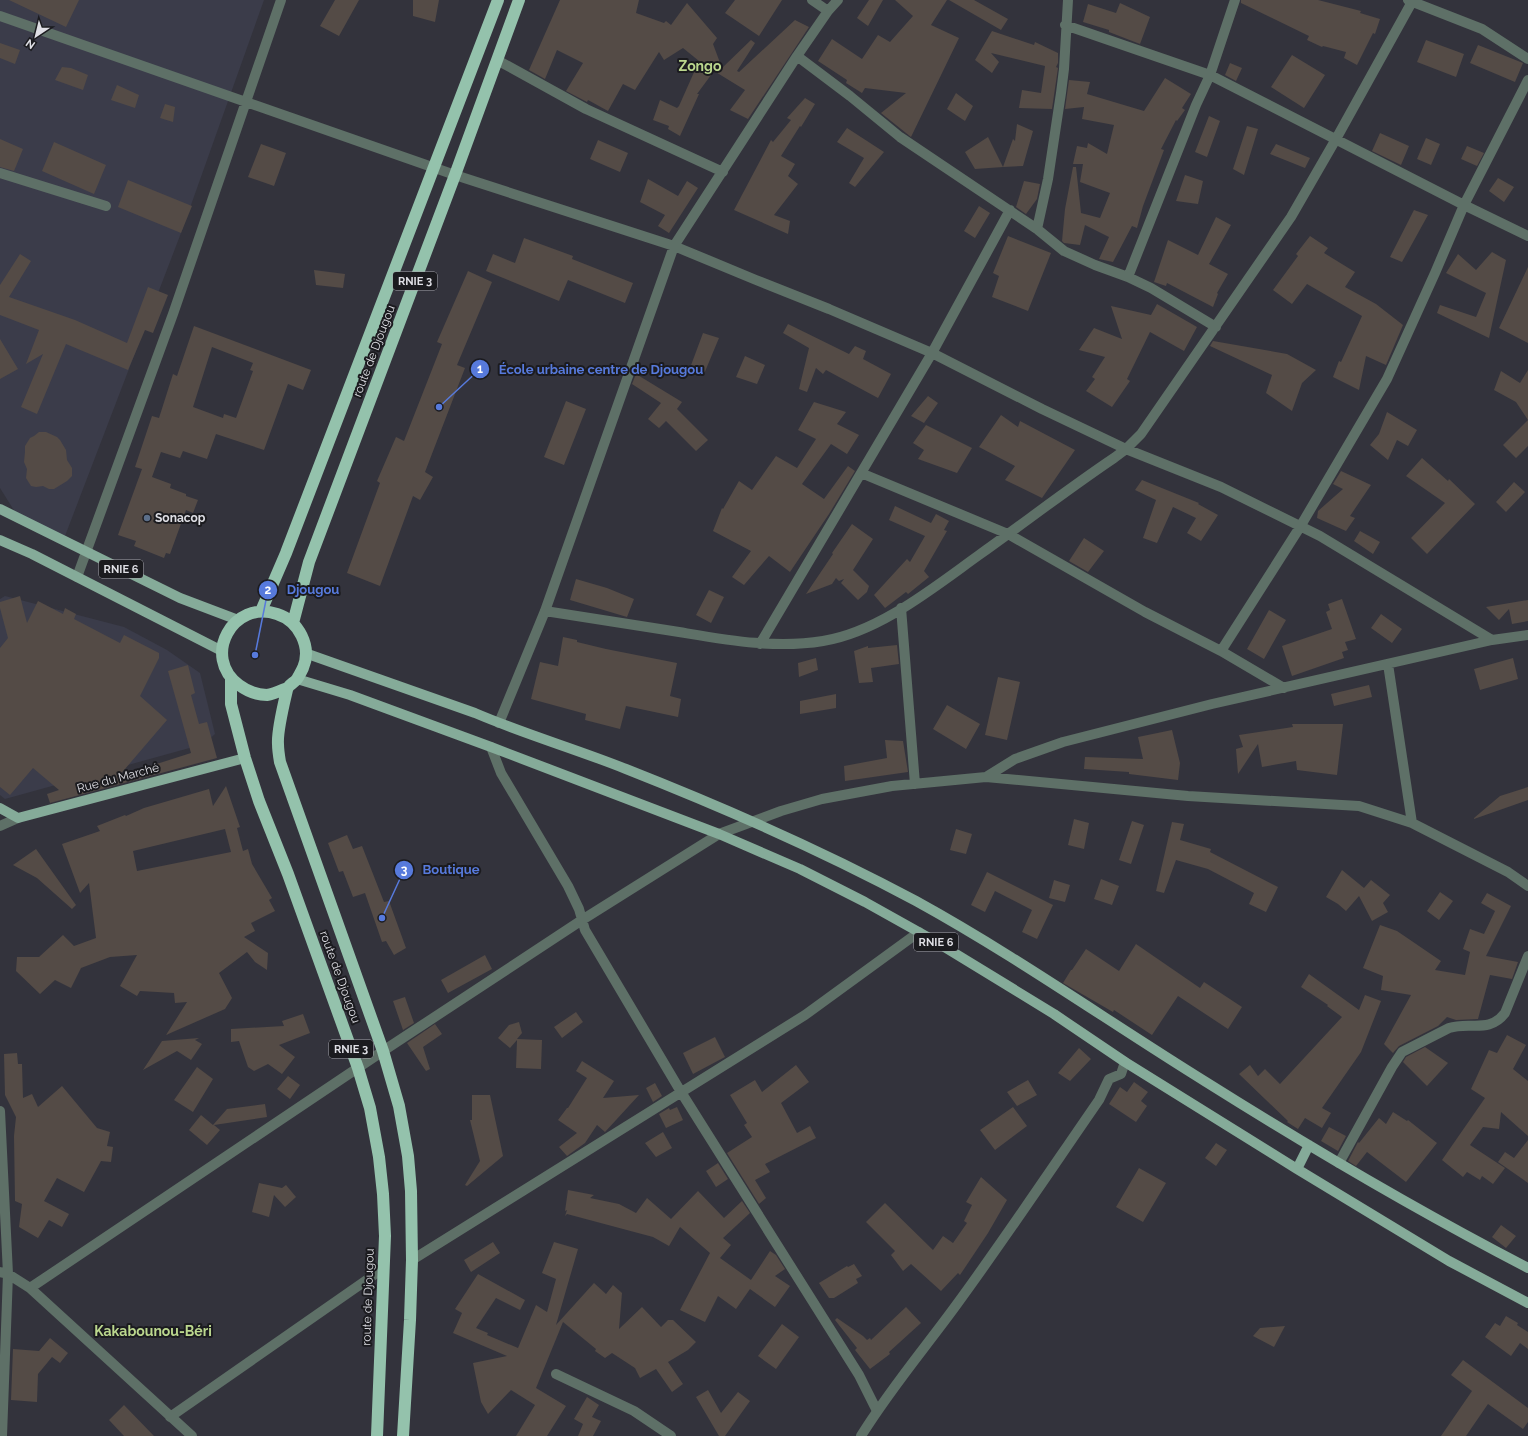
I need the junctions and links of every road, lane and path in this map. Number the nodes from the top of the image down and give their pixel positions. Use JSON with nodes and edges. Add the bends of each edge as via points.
{"nodes":[{"id":1,"x":281,"y":0,"type":"edge"},
{"id":2,"x":498,"y":0,"type":"edge"},
{"id":3,"x":520,"y":0,"type":"edge"},
{"id":4,"x":812,"y":0,"type":"edge"},
{"id":5,"x":838,"y":0,"type":"edge"},
{"id":6,"x":1068,"y":0,"type":"edge"},
{"id":7,"x":1234,"y":0,"type":"edge"},
{"id":8,"x":1411,"y":0,"type":"edge"},
{"id":9,"x":828,"y":11,"type":"junction"},
{"id":10,"x":0,"y":16,"type":"edge"},
{"id":11,"x":1066,"y":25,"type":"junction"},
{"id":12,"x":797,"y":56,"type":"junction"},
{"id":13,"x":1528,"y":59,"type":"edge"},
{"id":14,"x":497,"y":60,"type":"junction"},
{"id":15,"x":1210,"y":75,"type":"junction"},
{"id":16,"x":1528,"y":80,"type":"edge"},
{"id":17,"x":246,"y":102,"type":"junction"},
{"id":18,"x":1336,"y":140,"type":"junction"},
{"id":19,"x":433,"y":167,"type":"junction"},
{"id":20,"x":722,"y":172,"type":"junction"},
{"id":21,"x":0,"y":173,"type":"edge"},
{"id":22,"x":455,"y":175,"type":"junction"},
{"id":23,"x":1464,"y":205,"type":"junction"},
{"id":24,"x":106,"y":206,"type":"dead end"},
{"id":25,"x":1010,"y":210,"type":"junction"},
{"id":26,"x":1037,"y":229,"type":"junction"},
{"id":27,"x":1528,"y":236,"type":"edge"},
{"id":28,"x":674,"y":246,"type":"junction"},
{"id":29,"x":1128,"y":277,"type":"junction"},
{"id":30,"x":1216,"y":327,"type":"junction"},
{"id":31,"x":932,"y":353,"type":"junction"},
{"id":32,"x":1126,"y":449,"type":"junction"},
{"id":33,"x":861,"y":473,"type":"junction"},
{"id":34,"x":0,"y":501,"type":"edge"},
{"id":35,"x":3,"y":511,"type":"edge"},
{"id":36,"x":1300,"y":527,"type":"junction"},
{"id":37,"x":1008,"y":534,"type":"junction"},
{"id":38,"x":0,"y":540,"type":"edge"},
{"id":39,"x":86,"y":552,"type":"junction"},
{"id":40,"x":77,"y":577,"type":"junction"},
{"id":41,"x":901,"y":608,"type":"junction"},
{"id":42,"x":261,"y":611,"type":"junction"},
{"id":43,"x":545,"y":611,"type":"junction"},
{"id":44,"x":238,"y":620,"type":"junction"},
{"id":45,"x":293,"y":623,"type":"junction"},
{"id":46,"x":1528,"y":635,"type":"edge"},
{"id":47,"x":1492,"y":640,"type":"junction"},
{"id":48,"x":760,"y":644,"type":"junction"},
{"id":49,"x":222,"y":651,"type":"junction"},
{"id":50,"x":1220,"y":651,"type":"junction"},
{"id":51,"x":305,"y":653,"type":"junction"},
{"id":52,"x":1388,"y":664,"type":"junction"},
{"id":53,"x":297,"y":679,"type":"junction"},
{"id":54,"x":231,"y":680,"type":"junction"},
{"id":55,"x":288,"y":688,"type":"junction"},
{"id":56,"x":1284,"y":688,"type":"junction"},
{"id":57,"x":499,"y":723,"type":"junction"},
{"id":58,"x":491,"y":747,"type":"junction"},
{"id":59,"x":244,"y":758,"type":"junction"},
{"id":60,"x":986,"y":777,"type":"junction"},
{"id":61,"x":915,"y":784,"type":"junction"},
{"id":62,"x":0,"y":808,"type":"edge"},
{"id":63,"x":18,"y":818,"type":"junction"},
{"id":64,"x":754,"y":822,"type":"junction"},
{"id":65,"x":1412,"y":823,"type":"junction"},
{"id":66,"x":0,"y":826,"type":"edge"},
{"id":67,"x":719,"y":834,"type":"junction"},
{"id":68,"x":1528,"y":886,"type":"edge"},
{"id":69,"x":582,"y":920,"type":"junction"},
{"id":70,"x":919,"y":932,"type":"junction"},
{"id":71,"x":1528,"y":956,"type":"edge"},
{"id":72,"x":383,"y":1051,"type":"junction"},
{"id":73,"x":1125,"y":1062,"type":"junction"},
{"id":74,"x":358,"y":1068,"type":"junction"},
{"id":75,"x":681,"y":1092,"type":"junction"},
{"id":76,"x":0,"y":1111,"type":"edge"},
{"id":77,"x":1309,"y":1145,"type":"junction"},
{"id":78,"x":1339,"y":1163,"type":"junction"},
{"id":79,"x":1297,"y":1169,"type":"junction"},
{"id":80,"x":412,"y":1260,"type":"junction"},
{"id":81,"x":384,"y":1268,"type":"junction"},
{"id":82,"x":1528,"y":1268,"type":"edge"},
{"id":83,"x":4,"y":1273,"type":"edge"},
{"id":84,"x":30,"y":1288,"type":"junction"},
{"id":85,"x":1528,"y":1303,"type":"edge"},
{"id":86,"x":556,"y":1374,"type":"dead end"},
{"id":87,"x":877,"y":1411,"type":"junction"},
{"id":88,"x":170,"y":1417,"type":"junction"},
{"id":89,"x":2,"y":1436,"type":"edge"},
{"id":90,"x":192,"y":1436,"type":"edge"},
{"id":91,"x":376,"y":1436,"type":"edge"},
{"id":92,"x":403,"y":1436,"type":"edge"},
{"id":93,"x":670,"y":1436,"type":"edge"},
{"id":94,"x":861,"y":1436,"type":"edge"}],
"edges":[{"from":1,"to":17,"type":"street"},
{"from":2,"to":19,"type":"highway","name":"route de Djougou","number":"RNIE 3"},
{"from":3,"to":14,"type":"highway","name":"route de Djougou","number":"RNIE 3"},
{"from":4,"to":9,"type":"street"},
{"from":5,"to":9,"type":"street"},
{"from":6,"to":11,"type":"street"},
{"from":7,"to":15,"type":"street"},
{"from":8,"to":13,"type":"street","via":[[1482,29]]},
{"from":8,"to":18,"type":"street"},
{"from":9,"to":12,"type":"street"},
{"from":10,"to":17,"type":"street"},
{"from":11,"to":15,"type":"street"},
{"from":11,"to":26,"type":"street","via":[[1061,93],[1048,180]]},
{"from":12,"to":20,"type":"street"},
{"from":12,"to":25,"type":"street","via":[[900,137]]},
{"from":14,"to":20,"type":"street","via":[[586,109]]},
{"from":14,"to":22,"type":"highway","name":"route de Djougou","number":"RNIE 3"},
{"from":15,"to":18,"type":"street"},
{"from":15,"to":29,"type":"street"},
{"from":16,"to":23,"type":"street"},
{"from":17,"to":19,"type":"street"},
{"from":17,"to":39,"type":"street","via":[[173,314]]},
{"from":18,"to":23,"type":"street"},
{"from":18,"to":30,"type":"street","via":[[1291,217]]},
{"from":19,"to":22,"type":"street"},
{"from":19,"to":42,"type":"highway","name":"route de Djougou","number":"RNIE 3","via":[[383,304]]},
{"from":20,"to":28,"type":"street"},
{"from":21,"to":24,"type":"street"},
{"from":22,"to":28,"type":"street"},
{"from":22,"to":45,"type":"highway","name":"route de Djougou","number":"RNIE 3","via":[[309,562]]},
{"from":23,"to":27,"type":"street"},
{"from":23,"to":36,"type":"street","via":[[1387,379]]},
{"from":25,"to":26,"type":"street"},
{"from":25,"to":31,"type":"street"},
{"from":26,"to":29,"type":"street","via":[[1064,251]]},
{"from":28,"to":31,"type":"street"},
{"from":28,"to":43,"type":"street"},
{"from":29,"to":30,"type":"street"},
{"from":30,"to":32,"type":"street","via":[[1141,434]]},
{"from":31,"to":32,"type":"street"},
{"from":31,"to":33,"type":"street"},
{"from":32,"to":36,"type":"street","via":[[1221,487]]},
{"from":32,"to":37,"type":"street"},
{"from":33,"to":37,"type":"street"},
{"from":33,"to":48,"type":"street"},
{"from":34,"to":35,"type":"main road","number":"RNIE 6"},
{"from":35,"to":39,"type":"main road","number":"RNIE 6"},
{"from":36,"to":47,"type":"street","via":[[1320,536]]},
{"from":36,"to":50,"type":"street"},
{"from":37,"to":41,"type":"street"},
{"from":37,"to":50,"type":"street","via":[[1145,612]]},
{"from":38,"to":40,"type":"main road","number":"RNIE 6"},
{"from":39,"to":40,"type":"street"},
{"from":39,"to":44,"type":"main road","number":"RNIE 6","via":[[180,598]]},
{"from":40,"to":49,"type":"main road","number":"RNIE 6"},
{"from":41,"to":48,"type":"street","via":[[885,619],[856,632],[824,641]]},
{"from":41,"to":61,"type":"street"},
{"from":42,"to":44,"type":"highway","number":"RNIE 3"},
{"from":42,"to":45,"type":"highway","via":[[278,614]]},
{"from":43,"to":48,"type":"street"},
{"from":43,"to":57,"type":"street"},
{"from":44,"to":49,"type":"highway","number":"RNIE 3","via":[[226,634]]},
{"from":45,"to":51,"type":"highway","via":[[304,642]]},
{"from":46,"to":47,"type":"street"},
{"from":47,"to":52,"type":"street"},
{"from":49,"to":54,"type":"highway","number":"RNIE 3","via":[[224,666]]},
{"from":50,"to":56,"type":"street"},
{"from":51,"to":53,"type":"highway","via":[[303,667]]},
{"from":51,"to":57,"type":"main road","number":"RNIE 6"},
{"from":52,"to":56,"type":"street"},
{"from":52,"to":65,"type":"street"},
{"from":53,"to":55,"type":"highway"},
{"from":53,"to":58,"type":"main road","number":"RNIE 6","via":[[350,695]]},
{"from":54,"to":55,"type":"highway","via":[[248,692],[268,695]]},
{"from":54,"to":59,"type":"highway","name":"route de Djougou","number":"RNIE 3","via":[[231,704]]},
{"from":55,"to":72,"type":"highway","number":"RNIE 3","via":[[278,743],[280,762]]},
{"from":56,"to":60,"type":"street","via":[[1063,742],[1015,759]]},
{"from":57,"to":64,"type":"main road","number":"RNIE 6","via":[[625,769]]},
{"from":58,"to":67,"type":"main road","number":"RNIE 6"},
{"from":58,"to":69,"type":"street","via":[[501,773],[568,886]]},
{"from":59,"to":63,"type":"main road","name":"Rue du Marché"},
{"from":59,"to":74,"type":"highway","name":"route de Djougou","number":"RNIE 3"},
{"from":60,"to":61,"type":"street"},
{"from":60,"to":65,"type":"street","via":[[1188,796],[1359,806]]},
{"from":61,"to":64,"type":"street","via":[[822,799]]},
{"from":62,"to":63,"type":"main road"},
{"from":63,"to":66,"type":"street"},
{"from":64,"to":67,"type":"street"},
{"from":64,"to":77,"type":"main road","number":"RNIE 6","via":[[915,901],[1016,959],[1187,1070]]},
{"from":65,"to":68,"type":"street","via":[[1508,872]]},
{"from":67,"to":69,"type":"street"},
{"from":67,"to":70,"type":"main road","number":"RNIE 6","via":[[800,869]]},
{"from":69,"to":72,"type":"street"},
{"from":69,"to":75,"type":"street","via":[[585,930]]},
{"from":70,"to":73,"type":"main road","number":"RNIE 6","via":[[1054,1014]]},
{"from":70,"to":75,"type":"street","via":[[805,1015]]},
{"from":71,"to":78,"type":"street","via":[[1501,1019],[1492,1024],[1449,1028],[1402,1052]]},
{"from":72,"to":74,"type":"street"},
{"from":72,"to":80,"type":"highway","number":"RNIE 3","via":[[399,1106],[408,1156]]},
{"from":73,"to":79,"type":"main road","number":"RNIE 6"},
{"from":73,"to":87,"type":"street","via":[[1121,1074],[1109,1079],[1099,1100],[957,1304]]},
{"from":74,"to":81,"type":"highway","name":"route de Djougou","number":"RNIE 3","via":[[370,1108],[383,1194]]},
{"from":74,"to":84,"type":"street"},
{"from":75,"to":80,"type":"street"},
{"from":75,"to":87,"type":"street","via":[[859,1375]]},
{"from":76,"to":83,"type":"street"},
{"from":77,"to":78,"type":"main road","number":"RNIE 6"},
{"from":77,"to":79,"type":"main road"},
{"from":78,"to":82,"type":"main road","number":"RNIE 6"},
{"from":79,"to":85,"type":"main road","number":"RNIE 6","via":[[1449,1261]]},
{"from":80,"to":92,"type":"highway","number":"RNIE 3"},
{"from":81,"to":88,"type":"street"},
{"from":81,"to":91,"type":"highway","name":"route de Djougou","number":"RNIE 3"},
{"from":83,"to":84,"type":"street"},
{"from":83,"to":89,"type":"street"},
{"from":84,"to":88,"type":"street"},
{"from":86,"to":93,"type":"street","via":[[634,1411]]},
{"from":87,"to":94,"type":"street"},
{"from":88,"to":90,"type":"street"}]}
